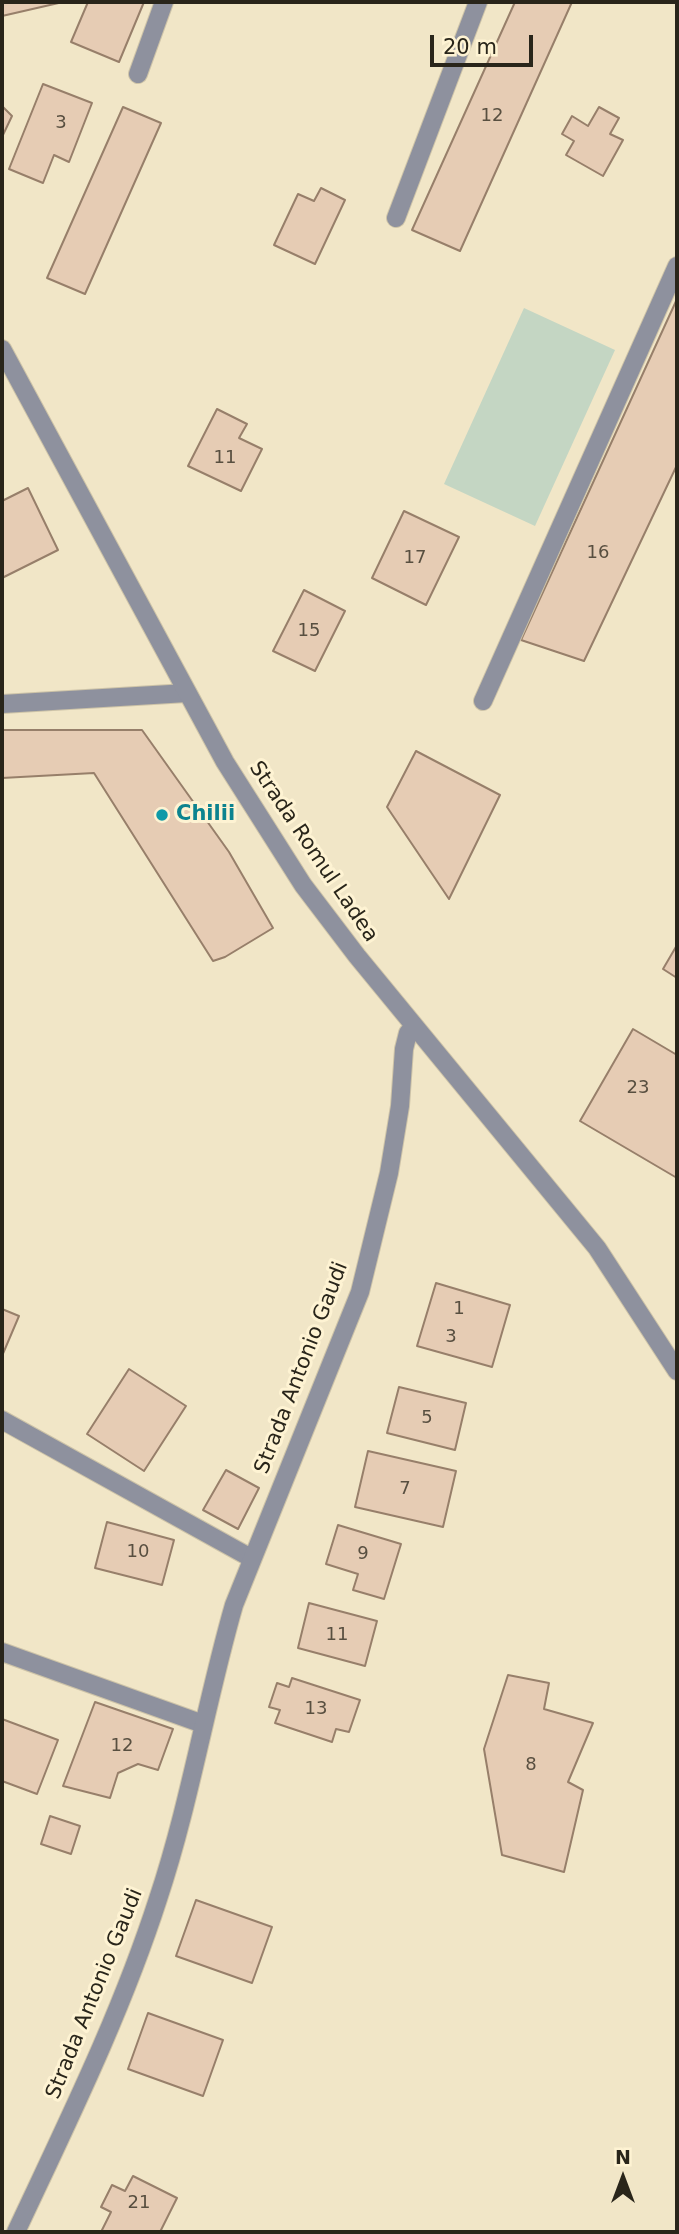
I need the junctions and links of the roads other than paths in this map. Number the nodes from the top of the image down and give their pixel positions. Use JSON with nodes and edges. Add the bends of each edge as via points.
{"nodes":[{"id":1,"x":164,"y":2,"type":"edge"},
{"id":2,"x":478,"y":2,"type":"edge"},
{"id":3,"x":138,"y":74,"type":"dead end"},
{"id":4,"x":396,"y":218,"type":"dead end"},
{"id":5,"x":677,"y":266,"type":"edge"},
{"id":6,"x":2,"y":349,"type":"edge"},
{"id":7,"x":187,"y":693,"type":"junction"},
{"id":8,"x":483,"y":701,"type":"dead end"},
{"id":9,"x":2,"y":705,"type":"edge"},
{"id":10,"x":414,"y":1026,"type":"junction"},
{"id":11,"x":677,"y":1371,"type":"edge"},
{"id":12,"x":2,"y":1420,"type":"edge"},
{"id":13,"x":251,"y":1558,"type":"junction"},
{"id":14,"x":2,"y":1652,"type":"edge"},
{"id":15,"x":204,"y":1724,"type":"junction"},
{"id":16,"x":16,"y":2232,"type":"edge"}],
"edges":[{"from":1,"to":3,"type":"street"},
{"from":2,"to":4,"type":"street"},
{"from":5,"to":8,"type":"street"},
{"from":6,"to":7,"type":"street","name":"Strada Romul Ladea"},
{"from":7,"to":9,"type":"street"},
{"from":7,"to":10,"type":"street","name":"Strada Romul Ladea","via":[[303,885]]},
{"from":10,"to":11,"type":"street","name":"Strada Romul Ladea","via":[[597,1248]]},
{"from":10,"to":13,"type":"street","name":"Strada Antonio Gaudi","via":[[404,1049],[400,1106],[360,1292]]},
{"from":12,"to":13,"type":"street"},
{"from":13,"to":15,"type":"street","name":"Strada Antonio Gaudi","via":[[230,1617]]},
{"from":14,"to":15,"type":"street"},
{"from":15,"to":16,"type":"street","name":"Strada Antonio Gaudi","via":[[179,1829],[135,1966]]}]}
